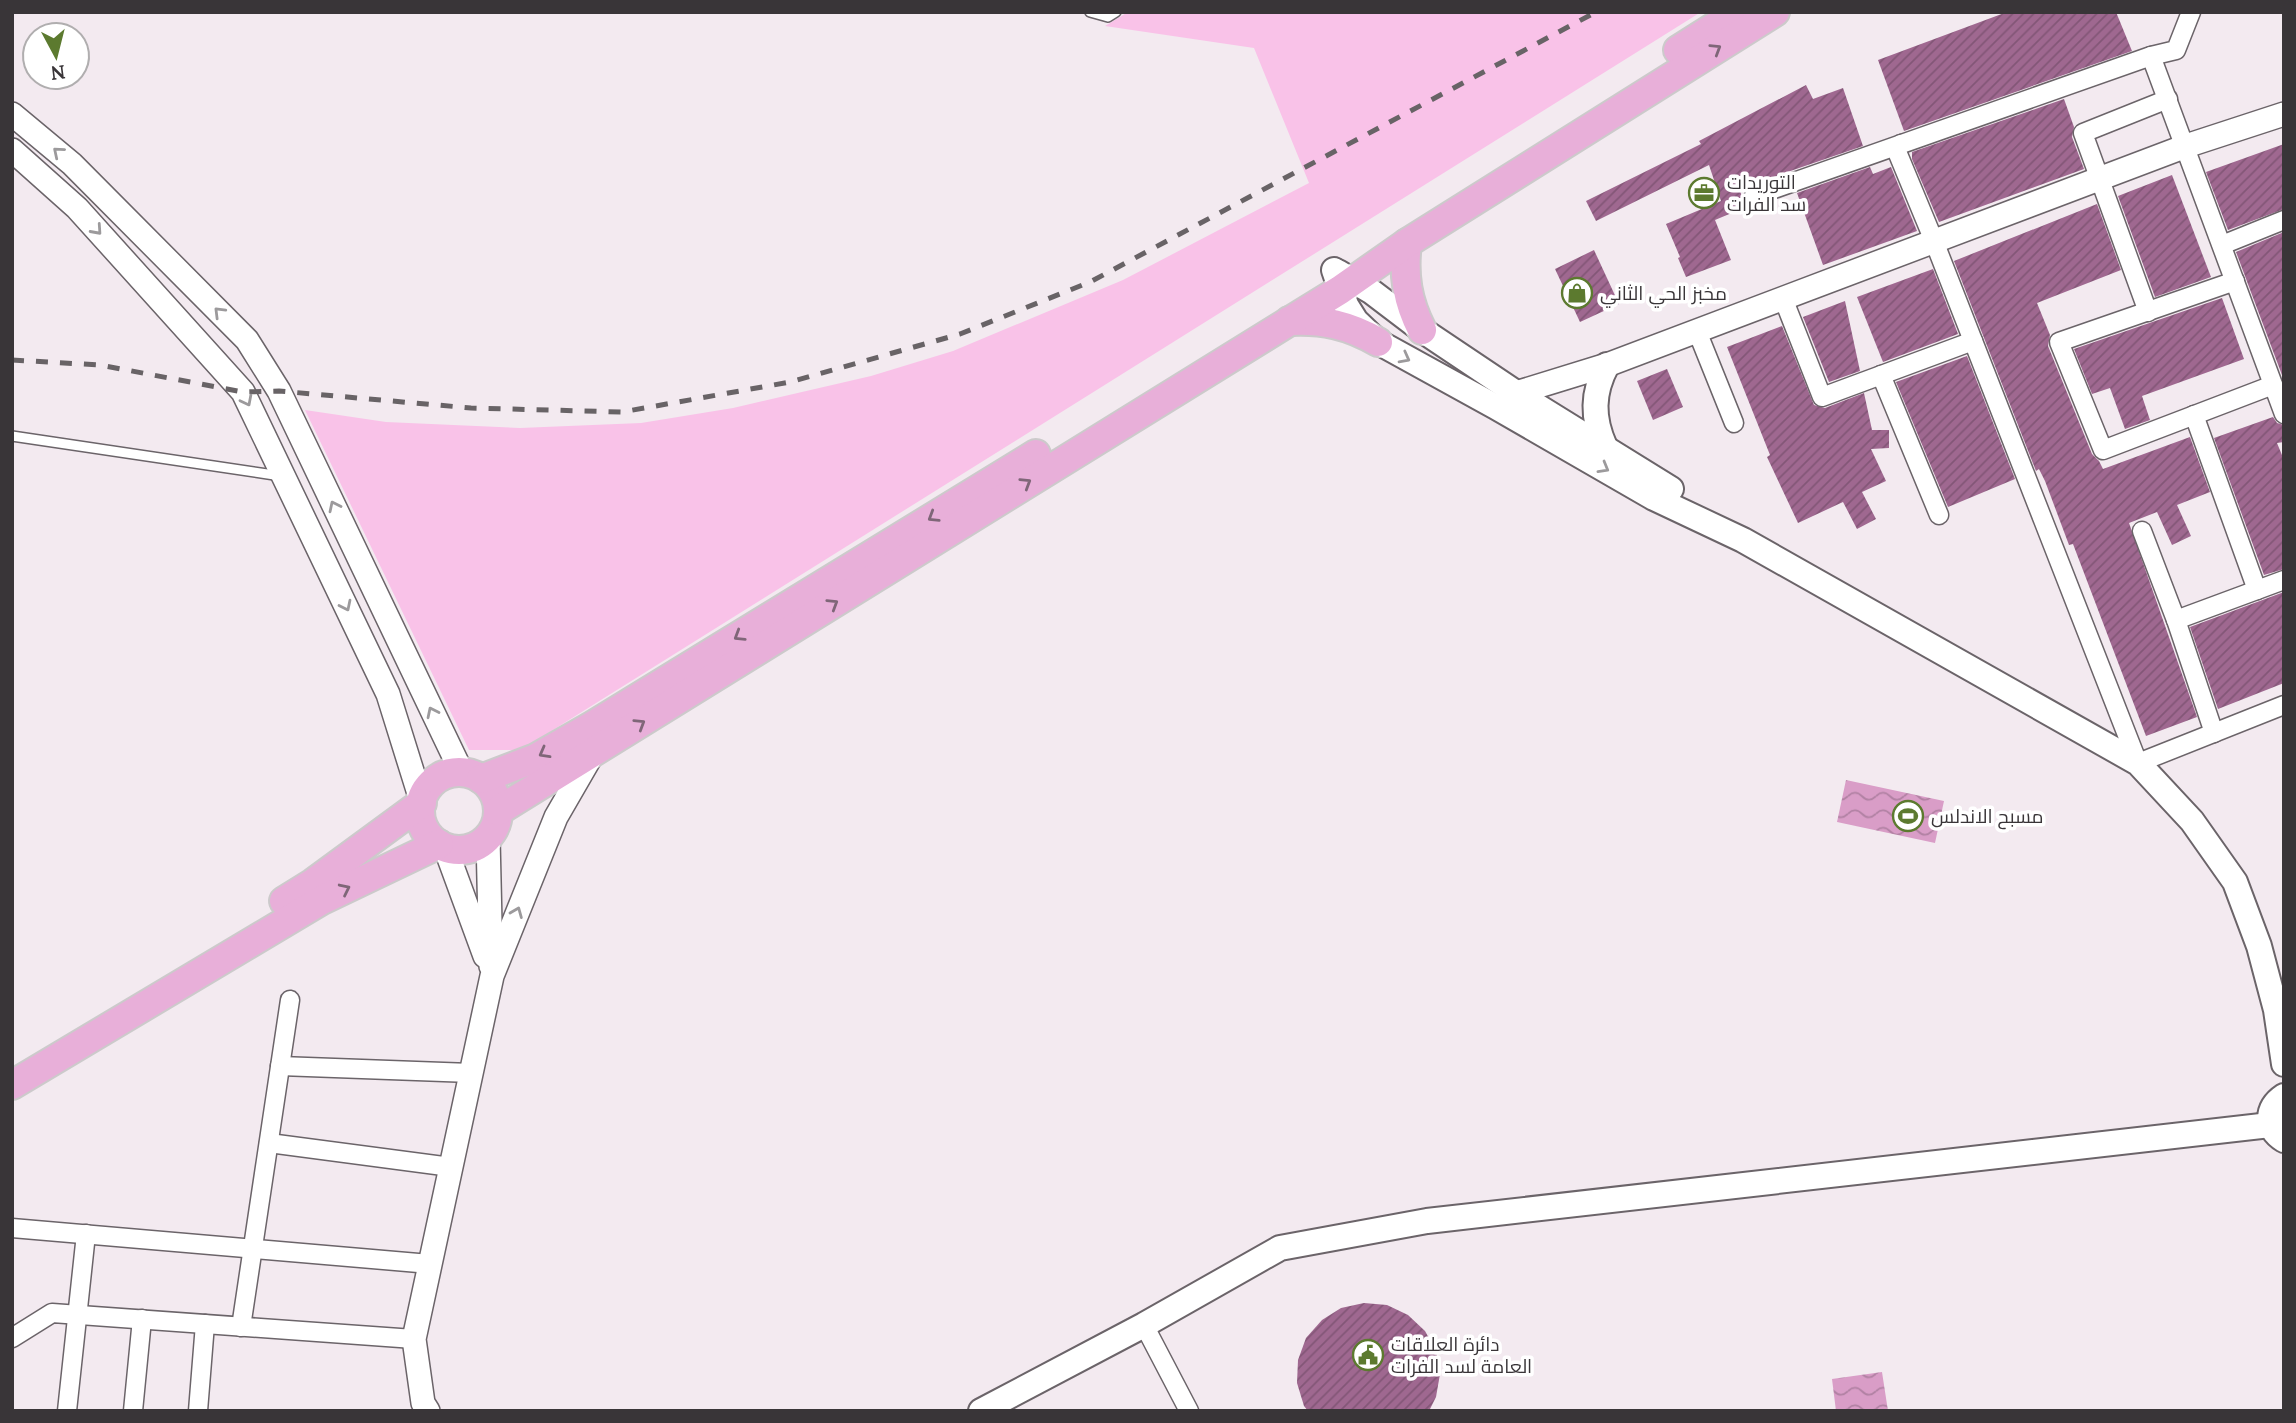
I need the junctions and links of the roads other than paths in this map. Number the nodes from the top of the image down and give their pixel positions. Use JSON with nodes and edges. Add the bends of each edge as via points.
{"nodes":[{"id":1,"x":1090,"y":12,"type":"edge"},
{"id":2,"x":1116,"y":12,"type":"edge"},
{"id":3,"x":1738,"y":12,"type":"edge"},
{"id":4,"x":1775,"y":12,"type":"edge"},
{"id":5,"x":2191,"y":12,"type":"edge"},
{"id":6,"x":2151,"y":56,"type":"junction"},
{"id":7,"x":2168,"y":99,"type":"junction"},
{"id":8,"x":12,"y":114,"type":"edge"},
{"id":9,"x":2284,"y":114,"type":"edge"},
{"id":10,"x":1900,"y":144,"type":"junction"},
{"id":11,"x":2186,"y":146,"type":"junction"},
{"id":12,"x":12,"y":150,"type":"edge"},
{"id":13,"x":2100,"y":179,"type":"junction"},
{"id":14,"x":1754,"y":196,"type":"dead end"},
{"id":15,"x":2284,"y":220,"type":"edge"},
{"id":16,"x":1934,"y":241,"type":"junction"},
{"id":17,"x":1407,"y":243,"type":"junction"},
{"id":18,"x":2222,"y":245,"type":"junction"},
{"id":19,"x":1343,"y":280,"type":"junction"},
{"id":20,"x":2235,"y":281,"type":"junction"},
{"id":21,"x":1783,"y":298,"type":"junction"},
{"id":22,"x":2148,"y":312,"type":"junction"},
{"id":23,"x":1289,"y":321,"type":"junction"},
{"id":24,"x":1422,"y":330,"type":"junction"},
{"id":25,"x":1697,"y":331,"type":"junction"},
{"id":26,"x":1973,"y":341,"type":"junction"},
{"id":27,"x":1378,"y":342,"type":"junction"},
{"id":28,"x":1607,"y":365,"type":"junction"},
{"id":29,"x":1881,"y":375,"type":"junction"},
{"id":30,"x":2280,"y":398,"type":"edge"},
{"id":31,"x":1506,"y":400,"type":"junction"},
{"id":32,"x":2194,"y":415,"type":"junction"},
{"id":33,"x":1734,"y":423,"type":"dead end"},
{"id":34,"x":12,"y":436,"type":"edge"},
{"id":35,"x":1605,"y":447,"type":"junction"},
{"id":36,"x":283,"y":476,"type":"junction"},
{"id":37,"x":1939,"y":515,"type":"dead end"},
{"id":38,"x":2142,"y":531,"type":"dead end"},
{"id":39,"x":1743,"y":540,"type":"junction"},
{"id":40,"x":2284,"y":580,"type":"edge"},
{"id":41,"x":2257,"y":590,"type":"junction"},
{"id":42,"x":2176,"y":620,"type":"junction"},
{"id":43,"x":2284,"y":705,"type":"edge"},
{"id":44,"x":2214,"y":733,"type":"junction"},
{"id":45,"x":593,"y":753,"type":"junction"},
{"id":46,"x":2138,"y":763,"type":"junction"},
{"id":47,"x":471,"y":776,"type":"junction"},
{"id":48,"x":422,"y":803,"type":"junction"},
{"id":49,"x":498,"y":811,"type":"junction"},
{"id":50,"x":488,"y":838,"type":"junction"},
{"id":51,"x":442,"y":846,"type":"junction"},
{"id":52,"x":492,"y":976,"type":"junction"},
{"id":53,"x":290,"y":1000,"type":"dead end"},
{"id":54,"x":2282,"y":1031,"type":"edge"},
{"id":55,"x":2284,"y":1064,"type":"edge"},
{"id":56,"x":280,"y":1066,"type":"junction"},
{"id":57,"x":12,"y":1067,"type":"edge"},
{"id":58,"x":471,"y":1073,"type":"junction"},
{"id":59,"x":12,"y":1085,"type":"edge"},
{"id":60,"x":2284,"y":1096,"type":"edge"},
{"id":61,"x":2277,"y":1132,"type":"edge"},
{"id":62,"x":269,"y":1143,"type":"junction"},
{"id":63,"x":451,"y":1167,"type":"junction"},
{"id":64,"x":12,"y":1228,"type":"edge"},
{"id":65,"x":86,"y":1234,"type":"junction"},
{"id":66,"x":253,"y":1248,"type":"junction"},
{"id":67,"x":430,"y":1264,"type":"junction"},
{"id":68,"x":77,"y":1314,"type":"junction"},
{"id":69,"x":142,"y":1319,"type":"junction"},
{"id":70,"x":12,"y":1320,"type":"edge"},
{"id":71,"x":36,"y":1323,"type":"junction"},
{"id":72,"x":205,"y":1324,"type":"junction"},
{"id":73,"x":1144,"y":1325,"type":"junction"},
{"id":74,"x":241,"y":1327,"type":"junction"},
{"id":75,"x":12,"y":1338,"type":"edge"},
{"id":76,"x":414,"y":1339,"type":"junction"},
{"id":77,"x":67,"y":1411,"type":"edge"},
{"id":78,"x":133,"y":1411,"type":"edge"},
{"id":79,"x":198,"y":1411,"type":"edge"},
{"id":80,"x":428,"y":1411,"type":"edge"},
{"id":81,"x":981,"y":1411,"type":"edge"},
{"id":82,"x":1189,"y":1411,"type":"edge"}],
"edges":[{"from":1,"to":2,"type":"lane","via":[[1108,17]]},
{"from":3,"to":19,"type":"main road"},
{"from":17,"to":4,"type":"main road","one_way":true},
{"from":5,"to":6,"type":"street","via":[[2176,50]]},
{"from":6,"to":7,"type":"street"},
{"from":6,"to":10,"type":"street"},
{"from":7,"to":11,"type":"street"},
{"from":7,"to":13,"type":"street","via":[[2083,133]]},
{"from":47,"to":8,"type":"street","one_way":true,"via":[[279,391],[247,341],[72,164]]},
{"from":9,"to":11,"type":"street"},
{"from":10,"to":14,"type":"street"},
{"from":10,"to":16,"type":"street","via":[[1898,154]]},
{"from":11,"to":13,"type":"street"},
{"from":11,"to":18,"type":"street"},
{"from":12,"to":36,"type":"street","one_way":true,"via":[[77,208],[243,392]]},
{"from":13,"to":16,"type":"street"},
{"from":13,"to":22,"type":"street"},
{"from":15,"to":18,"type":"street"},
{"from":16,"to":21,"type":"street"},
{"from":16,"to":26,"type":"street"},
{"from":17,"to":19,"type":"main road"},
{"from":17,"to":24,"type":"main road","via":[[1407,288]]},
{"from":18,"to":20,"type":"street"},
{"from":19,"to":23,"type":"main road"},
{"from":19,"to":24,"type":"main road"},
{"from":19,"to":27,"type":"main road","via":[[1356,321]]},
{"from":19,"to":47,"type":"main road","one_way":true,"via":[[536,758]]},
{"from":20,"to":22,"type":"street"},
{"from":20,"to":30,"type":"street"},
{"from":21,"to":25,"type":"street"},
{"from":21,"to":29,"type":"street","via":[[1822,397]]},
{"from":22,"to":32,"type":"street","via":[[2059,342],[2103,450]]},
{"from":23,"to":27,"type":"main road","via":[[1326,321]]},
{"from":45,"to":23,"type":"main road","one_way":true},
{"from":24,"to":31,"type":"main road"},
{"from":25,"to":28,"type":"street"},
{"from":25,"to":33,"type":"street"},
{"from":26,"to":29,"type":"street"},
{"from":26,"to":46,"type":"street"},
{"from":27,"to":31,"type":"main road","one_way":true},
{"from":28,"to":31,"type":"street"},
{"from":28,"to":35,"type":"main road","via":[[1594,406]]},
{"from":29,"to":37,"type":"street"},
{"from":30,"to":32,"type":"street"},
{"from":31,"to":35,"type":"main road"},
{"from":31,"to":39,"type":"main road","one_way":true,"via":[[1654,498]]},
{"from":32,"to":41,"type":"street"},
{"from":34,"to":36,"type":"lane"},
{"from":35,"to":39,"type":"main road"},
{"from":36,"to":48,"type":"street","one_way":true,"via":[[388,694]]},
{"from":38,"to":42,"type":"street"},
{"from":39,"to":46,"type":"main road"},
{"from":40,"to":41,"type":"street"},
{"from":41,"to":42,"type":"street"},
{"from":42,"to":44,"type":"street"},
{"from":43,"to":44,"type":"street"},
{"from":44,"to":46,"type":"street"},
{"from":45,"to":49,"type":"main road"},
{"from":52,"to":45,"type":"street","one_way":true,"via":[[556,817]]},
{"from":46,"to":54,"type":"main road","via":[[2192,821],[2235,882],[2259,946]]},
{"from":47,"to":48,"type":"main road","via":[[445,776],[434,782]]},
{"from":47,"to":49,"type":"main road","via":[[495,795]]},
{"from":48,"to":51,"type":"main road","via":[[423,824]]},
{"from":48,"to":57,"type":"main road","via":[[313,883]]},
{"from":49,"to":50,"type":"main road"},
{"from":50,"to":51,"type":"main road","via":[[468,849]]},
{"from":50,"to":52,"type":"street"},
{"from":51,"to":52,"type":"street"},
{"from":59,"to":51,"type":"main road","one_way":true,"via":[[322,900]]},
{"from":52,"to":58,"type":"street"},
{"from":53,"to":56,"type":"street"},
{"from":54,"to":55,"type":"main road"},
{"from":56,"to":58,"type":"street"},
{"from":56,"to":62,"type":"street"},
{"from":58,"to":63,"type":"street"},
{"from":60,"to":61,"type":"main road","via":[[2272,1108]]},
{"from":61,"to":73,"type":"main road","via":[[1427,1221],[1280,1248]]},
{"from":62,"to":63,"type":"street"},
{"from":62,"to":66,"type":"street"},
{"from":63,"to":67,"type":"street"},
{"from":64,"to":65,"type":"street"},
{"from":65,"to":66,"type":"street"},
{"from":65,"to":68,"type":"street"},
{"from":66,"to":67,"type":"street"},
{"from":66,"to":74,"type":"street"},
{"from":67,"to":76,"type":"street"},
{"from":68,"to":69,"type":"street"},
{"from":68,"to":71,"type":"street","via":[[52,1313]]},
{"from":68,"to":77,"type":"street"},
{"from":69,"to":72,"type":"street"},
{"from":69,"to":78,"type":"street"},
{"from":70,"to":71,"type":"street"},
{"from":71,"to":75,"type":"street"},
{"from":72,"to":74,"type":"street"},
{"from":72,"to":79,"type":"street"},
{"from":73,"to":81,"type":"main road"},
{"from":73,"to":82,"type":"street"},
{"from":74,"to":76,"type":"street"},
{"from":76,"to":80,"type":"street"}]}
